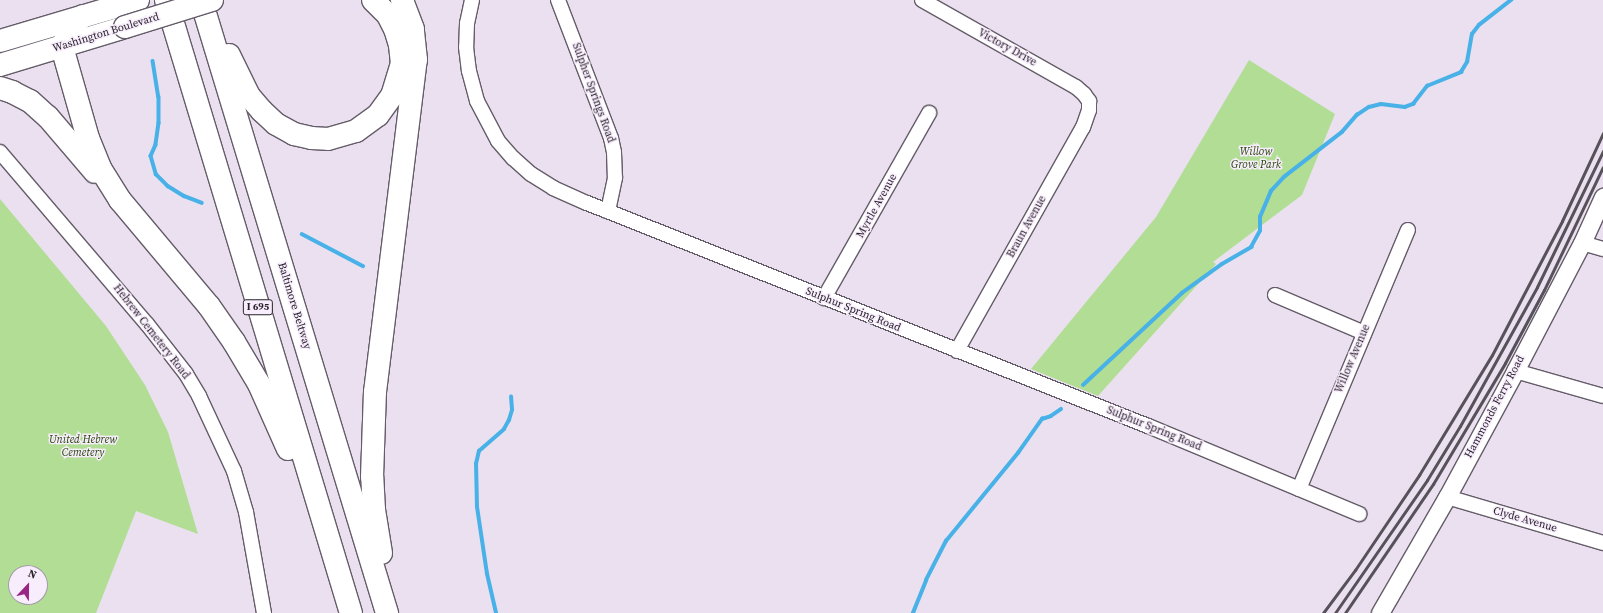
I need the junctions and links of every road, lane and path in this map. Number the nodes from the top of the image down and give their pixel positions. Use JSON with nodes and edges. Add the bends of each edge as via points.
{"nodes":[{"id":1,"x":166,"y":0,"type":"edge"},
{"id":2,"x":205,"y":0,"type":"edge"},
{"id":3,"x":373,"y":0,"type":"edge"},
{"id":4,"x":472,"y":0,"type":"edge"},
{"id":5,"x":558,"y":0,"type":"edge"},
{"id":6,"x":922,"y":0,"type":"edge"},
{"id":7,"x":128,"y":3,"type":"edge"},
{"id":8,"x":391,"y":5,"type":"edge"},
{"id":9,"x":83,"y":16,"type":"junction"},
{"id":10,"x":0,"y":41,"type":"edge"},
{"id":11,"x":62,"y":47,"type":"junction"},
{"id":12,"x":0,"y":65,"type":"edge"},
{"id":13,"x":0,"y":88,"type":"edge"},
{"id":14,"x":1089,"y":101,"type":"joint"},
{"id":15,"x":929,"y":113,"type":"dead end"},
{"id":16,"x":0,"y":152,"type":"edge"},
{"id":17,"x":1603,"y":197,"type":"edge"},
{"id":18,"x":120,"y":200,"type":"junction"},
{"id":19,"x":608,"y":211,"type":"junction"},
{"id":20,"x":1408,"y":230,"type":"dead end"},
{"id":21,"x":1582,"y":243,"type":"junction"},
{"id":22,"x":1603,"y":249,"type":"edge"},
{"id":23,"x":1275,"y":295,"type":"dead end"},
{"id":24,"x":824,"y":298,"type":"junction"},
{"id":25,"x":1364,"y":333,"type":"junction"},
{"id":26,"x":957,"y":351,"type":"junction"},
{"id":27,"x":1515,"y":371,"type":"junction"},
{"id":28,"x":1603,"y":396,"type":"edge"},
{"id":29,"x":1299,"y":489,"type":"junction"},
{"id":30,"x":1447,"y":497,"type":"junction"},
{"id":31,"x":1358,"y":514,"type":"dead end"},
{"id":32,"x":1603,"y":543,"type":"edge"},
{"id":33,"x":338,"y":570,"type":"junction"},
{"id":34,"x":264,"y":613,"type":"edge"},
{"id":35,"x":351,"y":613,"type":"edge"},
{"id":36,"x":387,"y":613,"type":"edge"},
{"id":37,"x":393,"y":613,"type":"edge"},
{"id":38,"x":1381,"y":613,"type":"edge"}],
"edges":[{"from":1,"to":33,"type":"main road","number":"I 695"},
{"from":2,"to":8,"type":"main road","via":[[249,96],[262,111],[276,124],[294,134],[328,140],[356,131],[378,115],[392,96],[402,64]]},
{"from":2,"to":11,"type":"main road","name":"Washington Boulevard","bridge":true},
{"from":2,"to":36,"type":"main road","name":"Baltimore Beltway"},
{"from":3,"to":8,"type":"main road"},
{"from":4,"to":19,"type":"street","name":"Sulphur Spring Road","via":[[467,24],[468,71],[477,101],[498,141],[513,158],[553,188]]},
{"from":5,"to":19,"type":"street","name":"Sulpher Springs Road","via":[[611,138],[615,178]]},
{"from":6,"to":14,"type":"street","name":"Victory Drive","via":[[1069,83]]},
{"from":7,"to":9,"type":"main road","name":"Washington Boulevard"},
{"from":8,"to":37,"type":"main road","via":[[413,29],[416,45],[372,436],[374,510]]},
{"from":9,"to":10,"type":"main road","name":"Washington Boulevard"},
{"from":9,"to":11,"type":"main road","via":[[73,25]]},
{"from":11,"to":12,"type":"main road","name":"Washington Boulevard"},
{"from":11,"to":18,"type":"main road","via":[[88,138],[100,168]]},
{"from":13,"to":18,"type":"main road","via":[[30,102],[48,116]]},
{"from":14,"to":26,"type":"street","name":"Braun Avenue","via":[[1089,110],[1083,127]]},
{"from":15,"to":24,"type":"street","name":"Myrtle Avenue"},
{"from":16,"to":34,"type":"street","name":"Hebrew Cemetery Road","via":[[161,342],[200,396],[232,465],[242,498]]},
{"from":17,"to":21,"type":"street","name":"Hammonds Ferry Road"},
{"from":18,"to":33,"type":"main road","via":[[209,306],[245,360],[279,428]]},
{"from":19,"to":24,"type":"street","name":"Sulphur Spring Road"},
{"from":20,"to":25,"type":"street","name":"Willow Avenue"},
{"from":21,"to":22,"type":"street"},
{"from":21,"to":27,"type":"street","name":"Hammonds Ferry Road"},
{"from":23,"to":25,"type":"street"},
{"from":24,"to":26,"type":"street","name":"Sulphur Spring Road"},
{"from":25,"to":29,"type":"street","name":"Willow Avenue"},
{"from":26,"to":29,"type":"street","name":"Sulphur Spring Road"},
{"from":27,"to":28,"type":"street"},
{"from":27,"to":30,"type":"street","name":"Hammonds Ferry Road"},
{"from":29,"to":31,"type":"street","name":"Sulphur Spring Road"},
{"from":30,"to":32,"type":"street","name":"Clyde Avenue"},
{"from":30,"to":38,"type":"street","name":"Hammonds Ferry Road"},
{"from":33,"to":35,"type":"main road","number":"I 695"}]}
